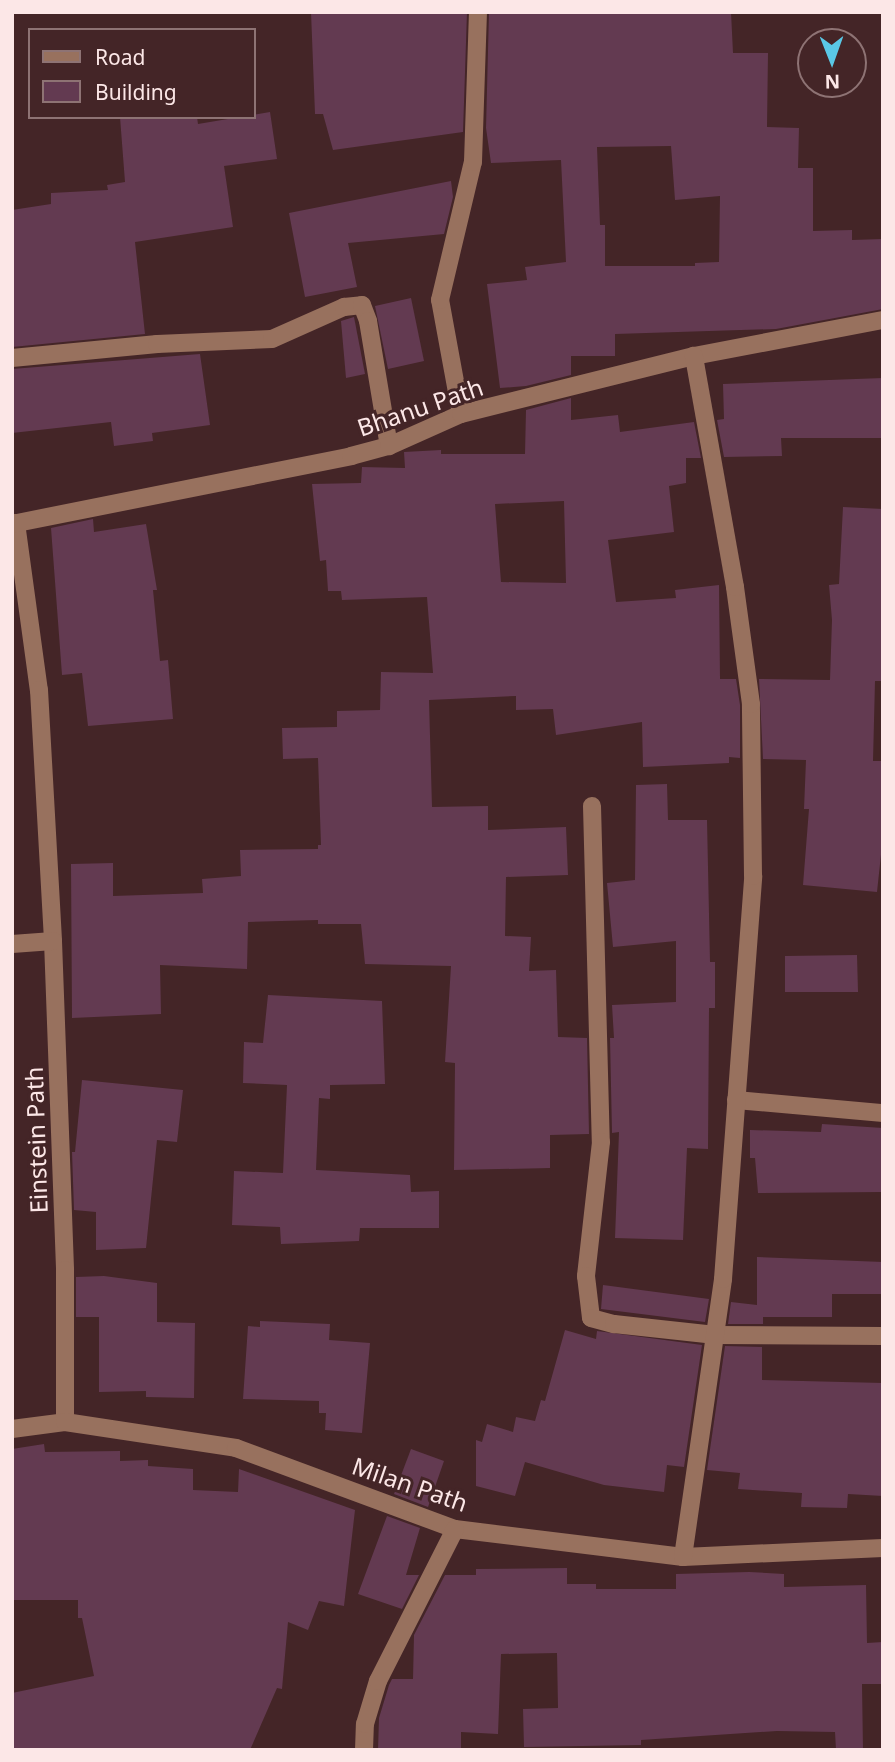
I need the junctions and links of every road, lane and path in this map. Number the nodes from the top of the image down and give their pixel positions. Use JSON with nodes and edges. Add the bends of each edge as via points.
{"nodes":[{"id":1,"x":478,"y":12,"type":"edge"},
{"id":2,"x":883,"y":320,"type":"edge"},
{"id":3,"x":694,"y":356,"type":"junction"},
{"id":4,"x":12,"y":358,"type":"edge"},
{"id":5,"x":461,"y":414,"type":"junction"},
{"id":6,"x":389,"y":446,"type":"junction"},
{"id":7,"x":14,"y":523,"type":"edge"},
{"id":8,"x":592,"y":806,"type":"dead end"},
{"id":9,"x":53,"y":941,"type":"junction"},
{"id":10,"x":12,"y":944,"type":"edge"},
{"id":11,"x":736,"y":1100,"type":"junction"},
{"id":12,"x":883,"y":1113,"type":"edge"},
{"id":13,"x":715,"y":1335,"type":"junction"},
{"id":14,"x":883,"y":1336,"type":"edge"},
{"id":15,"x":65,"y":1422,"type":"junction"},
{"id":16,"x":12,"y":1429,"type":"edge"},
{"id":17,"x":455,"y":1529,"type":"junction"},
{"id":18,"x":883,"y":1548,"type":"edge"},
{"id":19,"x":683,"y":1557,"type":"junction"},
{"id":20,"x":364,"y":1750,"type":"edge"}],
"edges":[{"from":1,"to":5,"type":"street","via":[[473,162],[440,300]]},
{"from":2,"to":3,"type":"street","name":"Bhanu Path"},
{"from":3,"to":5,"type":"street","name":"Bhanu Path"},
{"from":3,"to":11,"type":"street","via":[[751,704],[753,876]]},
{"from":4,"to":6,"type":"street","via":[[272,339],[344,307],[362,305]]},
{"from":5,"to":6,"type":"street","name":"Bhanu Path"},
{"from":6,"to":7,"type":"street","name":"Bhanu Path"},
{"from":7,"to":9,"type":"street","name":"Einstein Path","via":[[39,690]]},
{"from":8,"to":13,"type":"street","via":[[601,1142],[586,1276],[591,1318]]},
{"from":9,"to":10,"type":"street"},
{"from":9,"to":15,"type":"street","name":"Einstein Path","via":[[65,1270]]},
{"from":11,"to":12,"type":"street"},
{"from":11,"to":13,"type":"street"},
{"from":13,"to":14,"type":"street"},
{"from":13,"to":19,"type":"street"},
{"from":15,"to":16,"type":"street","name":"Milan Path"},
{"from":15,"to":17,"type":"street","name":"Milan Path","via":[[236,1448]]},
{"from":17,"to":19,"type":"street","name":"Milan Path"},
{"from":17,"to":20,"type":"street","via":[[379,1681],[365,1724]]},
{"from":18,"to":19,"type":"street","name":"Milan Path"}]}
